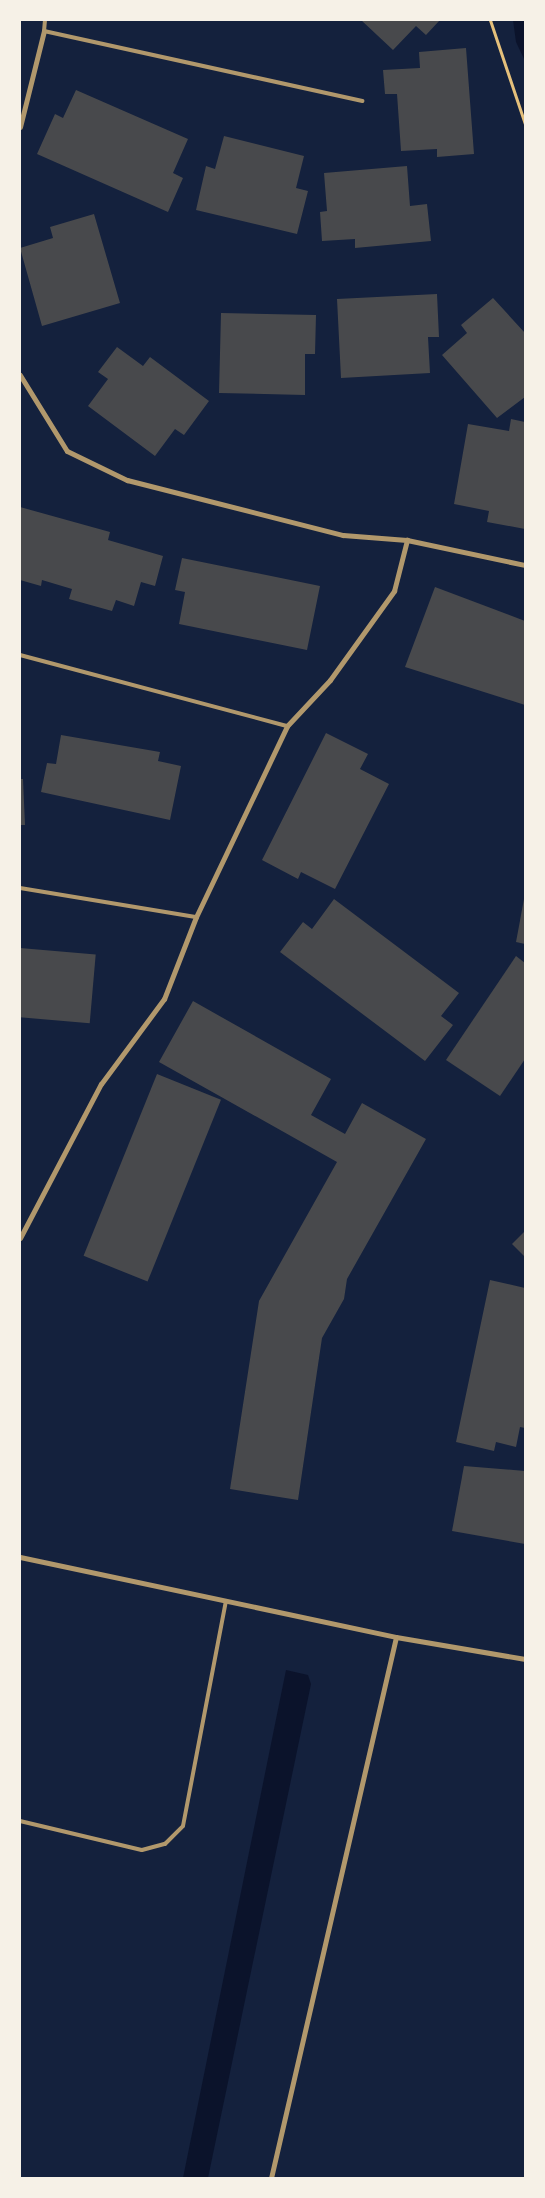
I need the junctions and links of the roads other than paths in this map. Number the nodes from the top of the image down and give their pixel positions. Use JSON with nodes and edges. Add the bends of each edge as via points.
{"nodes":[{"id":1,"x":45,"y":20,"type":"edge"},
{"id":2,"x":44,"y":30,"type":"junction"},
{"id":3,"x":362,"y":101,"type":"dead end"},
{"id":4,"x":20,"y":127,"type":"edge"},
{"id":5,"x":20,"y":376,"type":"edge"},
{"id":6,"x":407,"y":540,"type":"junction"},
{"id":7,"x":525,"y":565,"type":"edge"},
{"id":8,"x":20,"y":655,"type":"edge"},
{"id":9,"x":287,"y":726,"type":"junction"},
{"id":10,"x":20,"y":888,"type":"edge"},
{"id":11,"x":196,"y":917,"type":"junction"},
{"id":12,"x":20,"y":1238,"type":"edge"},
{"id":13,"x":20,"y":1557,"type":"edge"},
{"id":14,"x":226,"y":1601,"type":"junction"},
{"id":15,"x":396,"y":1637,"type":"junction"},
{"id":16,"x":525,"y":1659,"type":"edge"},
{"id":17,"x":20,"y":1821,"type":"edge"},
{"id":18,"x":271,"y":2178,"type":"edge"}],
"edges":[{"from":1,"to":2,"type":"lane"},
{"from":2,"to":3,"type":"lane"},
{"from":2,"to":4,"type":"street"},
{"from":5,"to":6,"type":"street","via":[[67,451],[126,480],[343,535]]},
{"from":6,"to":7,"type":"street"},
{"from":6,"to":9,"type":"street","via":[[394,591],[330,680]]},
{"from":8,"to":9,"type":"lane"},
{"from":9,"to":11,"type":"street"},
{"from":10,"to":11,"type":"lane"},
{"from":11,"to":12,"type":"street","via":[[164,999],[101,1084]]},
{"from":13,"to":14,"type":"street"},
{"from":14,"to":15,"type":"street"},
{"from":14,"to":17,"type":"lane","via":[[183,1826],[165,1844],[142,1850]]},
{"from":15,"to":16,"type":"street"},
{"from":15,"to":18,"type":"street"}]}
